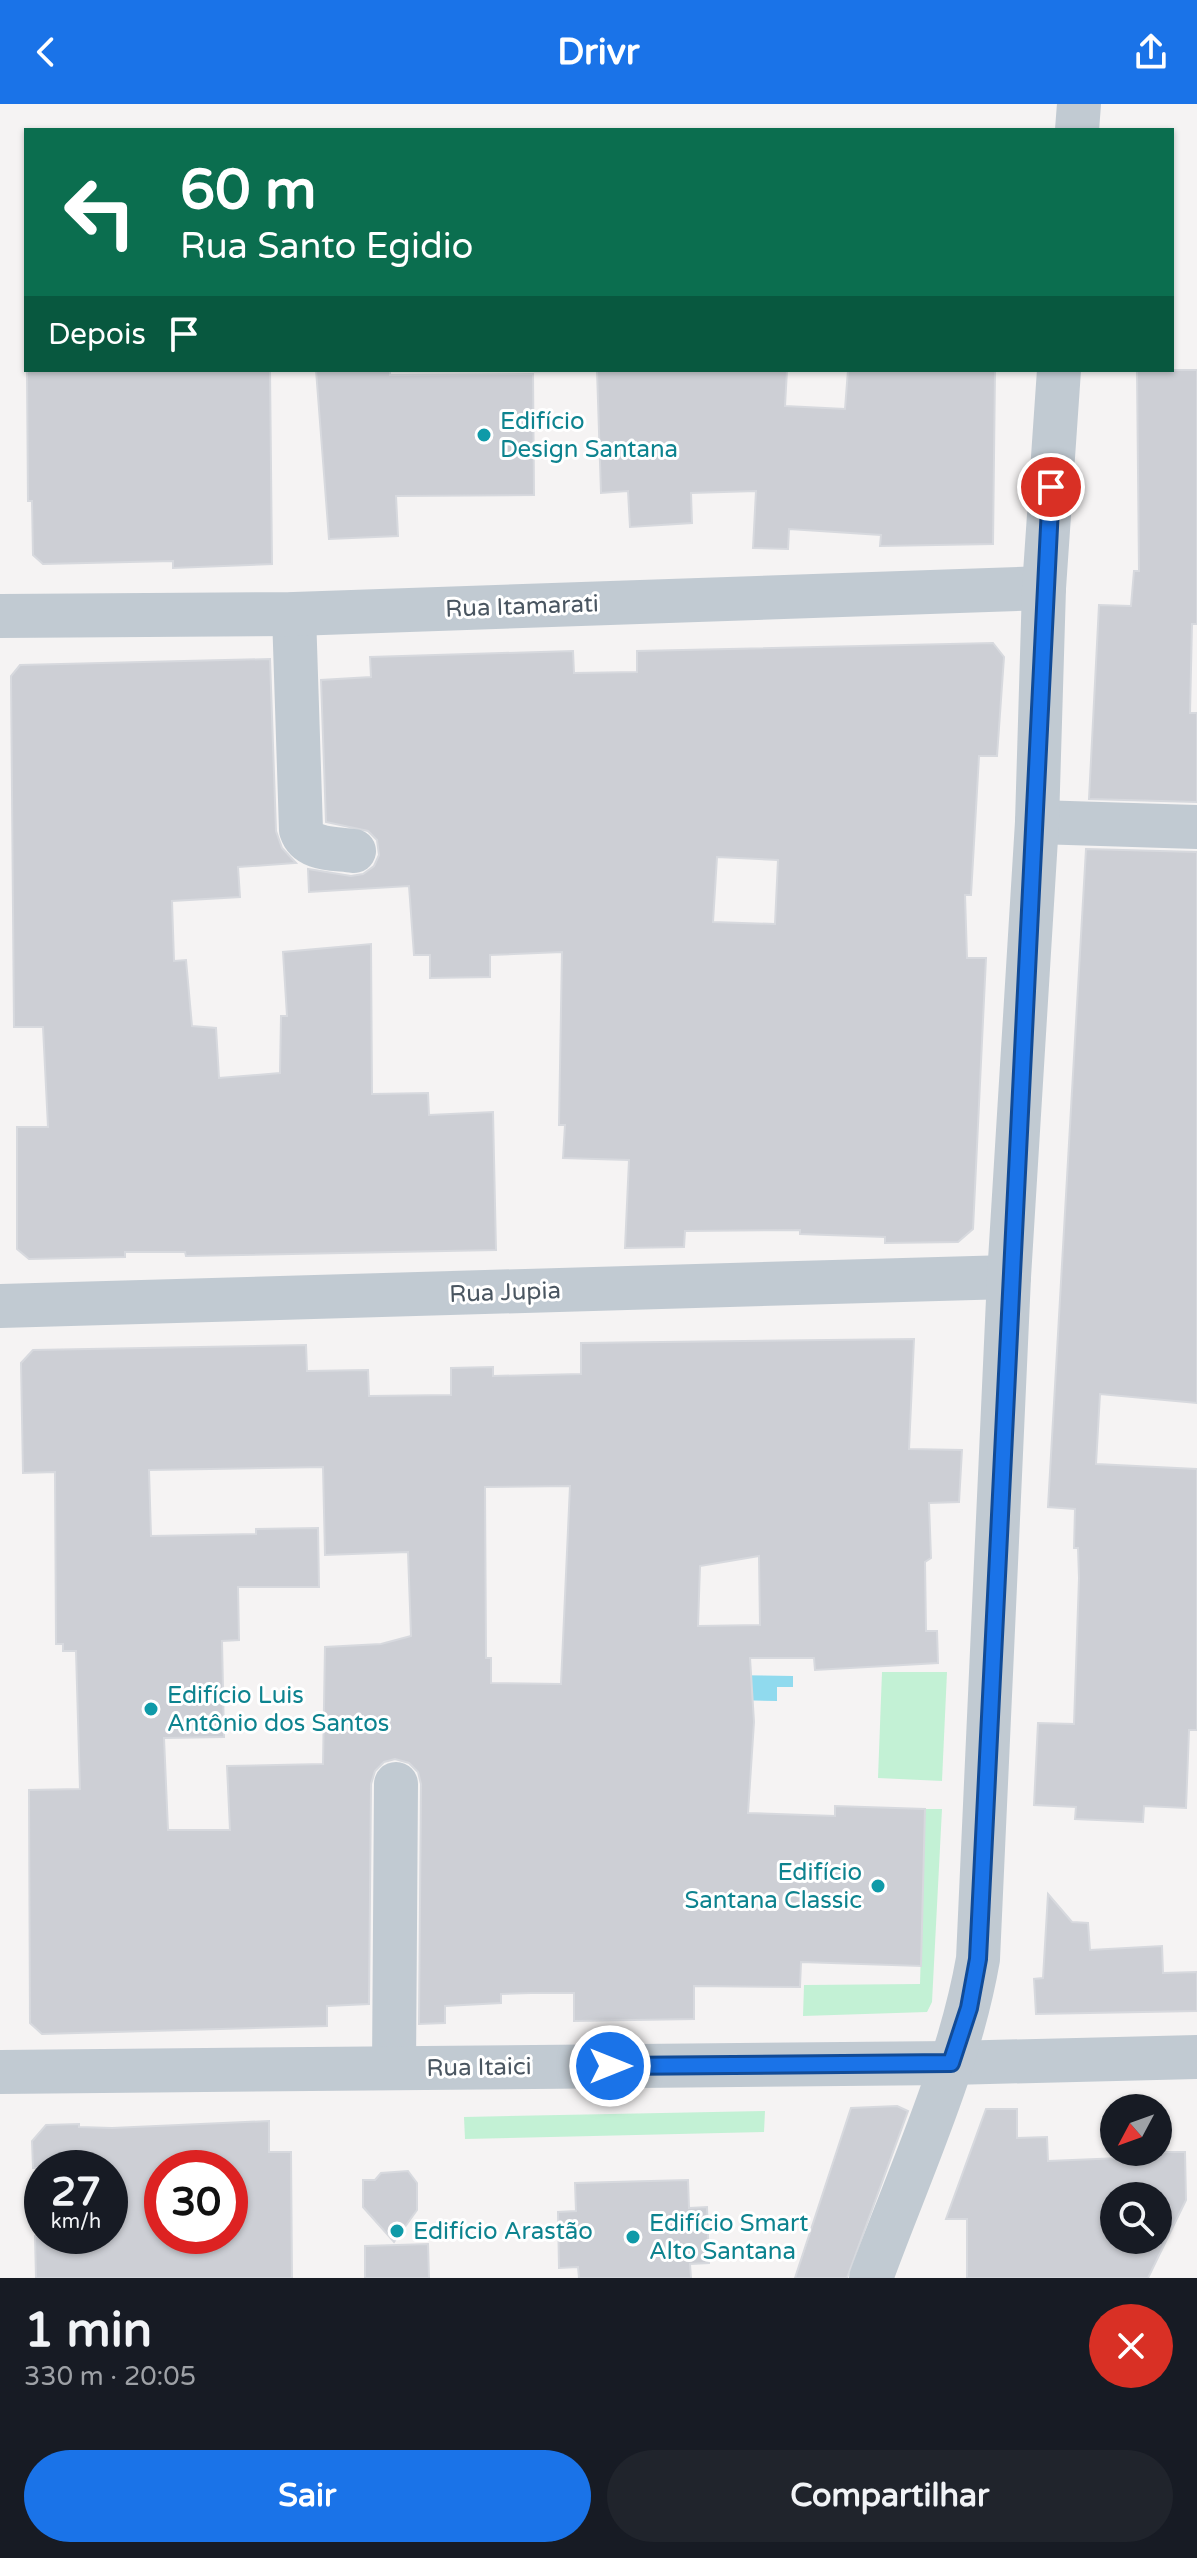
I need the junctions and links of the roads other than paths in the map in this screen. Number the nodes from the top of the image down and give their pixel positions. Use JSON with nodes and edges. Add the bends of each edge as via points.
{"nodes":[{"id":1,"x":1079,"y":104,"type":"edge"},
{"id":2,"x":1077,"y":128,"type":"edge"},
{"id":3,"x":1059,"y":372,"type":"edge"},
{"id":4,"x":1044,"y":588,"type":"junction"},
{"id":5,"x":294,"y":614,"type":"junction"},
{"id":6,"x":0,"y":616,"type":"edge"},
{"id":7,"x":1037,"y":822,"type":"junction"},
{"id":8,"x":1197,"y":827,"type":"edge"},
{"id":9,"x":354,"y":851,"type":"dead end"},
{"id":10,"x":1009,"y":1277,"type":"junction"},
{"id":11,"x":0,"y":1306,"type":"edge"},
{"id":12,"x":396,"y":1784,"type":"dead end"},
{"id":13,"x":1197,"y":2057,"type":"edge"},
{"id":14,"x":951,"y":2063,"type":"junction"},
{"id":15,"x":394,"y":2068,"type":"junction"},
{"id":16,"x":0,"y":2072,"type":"edge"},
{"id":17,"x":871,"y":2278,"type":"edge"}],
"edges":[{"from":1,"to":2,"type":"street"},
{"from":3,"to":4,"type":"street"},
{"from":4,"to":5,"type":"street","name":"Rua Itamarati"},
{"from":4,"to":7,"type":"street"},
{"from":5,"to":6,"type":"street","name":"Rua Itamarati"},
{"from":5,"to":9,"type":"street","via":[[301,830],[316,846]]},
{"from":7,"to":8,"type":"street"},
{"from":7,"to":10,"type":"street"},
{"from":10,"to":11,"type":"street","name":"Rua Jupia"},
{"from":10,"to":14,"type":"street","via":[[978,1959]]},
{"from":12,"to":15,"type":"street"},
{"from":13,"to":14,"type":"street","name":"Rua Itaici"},
{"from":14,"to":15,"type":"street","name":"Rua Itaici"},
{"from":14,"to":17,"type":"street"},
{"from":15,"to":16,"type":"street","name":"Rua Itaici"}]}
